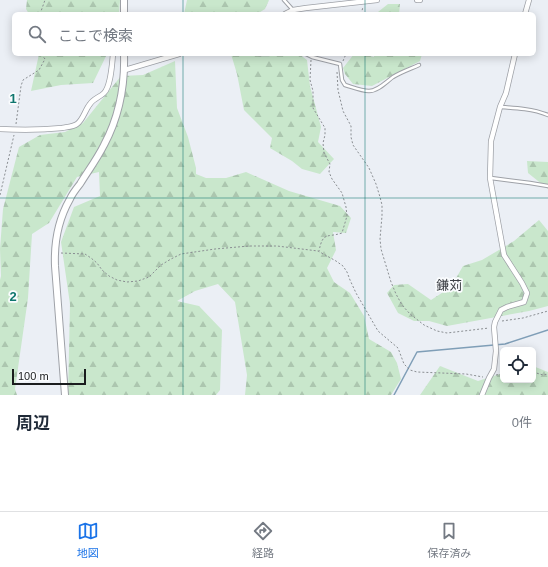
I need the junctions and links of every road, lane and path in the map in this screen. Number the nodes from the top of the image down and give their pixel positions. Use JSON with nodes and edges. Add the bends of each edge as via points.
{"nodes":[{"id":1,"x":45,"y":0,"type":"edge"},
{"id":2,"x":124,"y":0,"type":"edge"},
{"id":3,"x":284,"y":0,"type":"edge"},
{"id":4,"x":377,"y":0,"type":"edge"},
{"id":5,"x":417,"y":0,"type":"edge"},
{"id":6,"x":420,"y":0,"type":"edge"},
{"id":7,"x":529,"y":0,"type":"edge"},
{"id":8,"x":366,"y":1,"type":"junction"},
{"id":9,"x":293,"y":10,"type":"junction"},
{"id":10,"x":41,"y":12,"type":"edge"},
{"id":11,"x":124,"y":12,"type":"edge"},
{"id":12,"x":289,"y":12,"type":"edge"},
{"id":13,"x":362,"y":12,"type":"edge"},
{"id":14,"x":526,"y":12,"type":"edge"},
{"id":15,"x":43,"y":56,"type":"edge"},
{"id":16,"x":113,"y":56,"type":"edge"},
{"id":17,"x":124,"y":56,"type":"edge"},
{"id":18,"x":172,"y":56,"type":"edge"},
{"id":19,"x":345,"y":56,"type":"edge"},
{"id":20,"x":515,"y":56,"type":"edge"},
{"id":21,"x":312,"y":57,"type":"joint"},
{"id":22,"x":340,"y":64,"type":"junction"},
{"id":23,"x":419,"y":65,"type":"dead end"},
{"id":24,"x":125,"y":70,"type":"junction"},
{"id":25,"x":500,"y":107,"type":"junction"},
{"id":26,"x":548,"y":115,"type":"edge"},
{"id":27,"x":0,"y":129,"type":"edge"},
{"id":28,"x":16,"y":130,"type":"junction"},
{"id":29,"x":490,"y":178,"type":"junction"},
{"id":30,"x":548,"y":186,"type":"edge"},
{"id":31,"x":0,"y":195,"type":"edge"},
{"id":32,"x":318,"y":251,"type":"junction"},
{"id":33,"x":54,"y":253,"type":"junction"},
{"id":34,"x":548,"y":311,"type":"edge"},
{"id":35,"x":494,"y":324,"type":"junction"},
{"id":36,"x":536,"y":373,"type":"edge"},
{"id":37,"x":500,"y":374,"type":"edge"},
{"id":38,"x":548,"y":374,"type":"edge"},
{"id":39,"x":489,"y":378,"type":"junction"},
{"id":40,"x":65,"y":395,"type":"edge"},
{"id":41,"x":482,"y":395,"type":"edge"}],
"edges":[{"from":1,"to":10,"type":"path"},
{"from":2,"to":11,"type":"street"},
{"from":3,"to":9,"type":"lane"},
{"from":4,"to":8,"type":"street"},
{"from":5,"to":6,"type":"street"},
{"from":7,"to":14,"type":"street"},
{"from":8,"to":9,"type":"street"},
{"from":8,"to":13,"type":"path"},
{"from":9,"to":12,"type":"street"},
{"from":15,"to":28,"type":"path","via":[[45,59],[39,70],[23,80]]},
{"from":16,"to":28,"type":"street","via":[[107,89],[91,102],[77,124]]},
{"from":17,"to":24,"type":"street"},
{"from":18,"to":24,"type":"street"},
{"from":19,"to":22,"type":"path"},
{"from":20,"to":25,"type":"street"},
{"from":21,"to":22,"type":"lane"},
{"from":21,"to":32,"type":"path","via":[[310,80],[313,108],[325,128],[323,143],[330,164],[329,172],[342,193],[347,216],[342,233],[324,237]]},
{"from":22,"to":23,"type":"lane","via":[[345,85],[370,92]]},
{"from":22,"to":35,"type":"path","via":[[337,70],[338,90],[343,111],[351,126],[353,145],[369,168],[380,197],[381,249],[399,300],[410,314],[437,332],[447,333]]},
{"from":24,"to":33,"type":"street","via":[[121,97],[111,131],[70,198],[58,226]]},
{"from":25,"to":26,"type":"lane"},
{"from":25,"to":29,"type":"street","via":[[491,142]]},
{"from":27,"to":28,"type":"street"},
{"from":28,"to":31,"type":"path"},
{"from":29,"to":30,"type":"lane"},
{"from":29,"to":35,"type":"street","via":[[504,255],[527,293],[524,302],[501,310]]},
{"from":32,"to":33,"type":"path","via":[[277,246],[215,249],[181,254],[148,277],[127,282],[109,276],[85,254]]},
{"from":32,"to":39,"type":"path","via":[[343,266],[375,327],[398,348],[404,364],[410,370]]},
{"from":33,"to":40,"type":"street"},
{"from":34,"to":35,"type":"path"},
{"from":35,"to":39,"type":"street","via":[[496,351],[494,369]]},
{"from":36,"to":38,"type":"path"},
{"from":37,"to":39,"type":"path"},
{"from":39,"to":41,"type":"street"}]}
